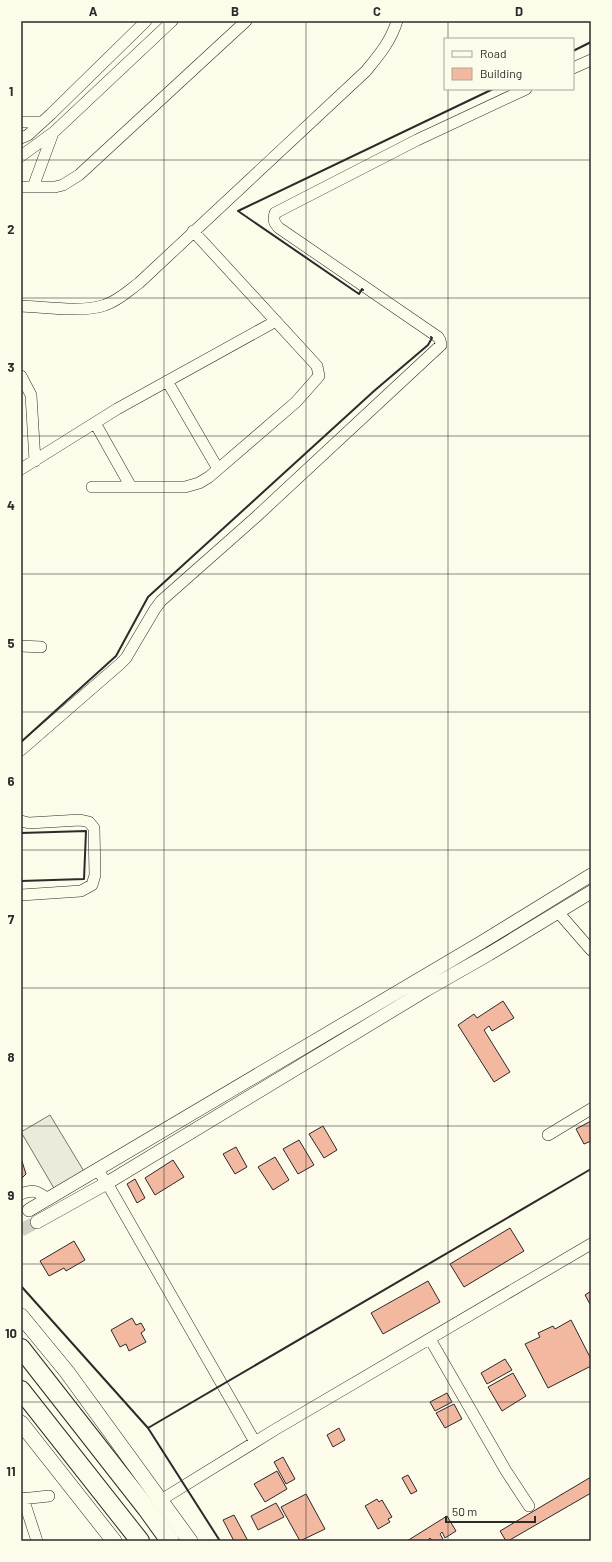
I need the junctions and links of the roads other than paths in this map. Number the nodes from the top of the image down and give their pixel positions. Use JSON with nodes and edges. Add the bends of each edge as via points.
{"nodes":[{"id":1,"x":146,"y":21,"type":"edge"},
{"id":2,"x":172,"y":21,"type":"edge"},
{"id":3,"x":246,"y":21,"type":"edge"},
{"id":4,"x":397,"y":21,"type":"edge"},
{"id":5,"x":591,"y":60,"type":"edge"},
{"id":6,"x":574,"y":68,"type":"edge"},
{"id":7,"x":524,"y":90,"type":"edge"},
{"id":8,"x":21,"y":122,"type":"edge"},
{"id":9,"x":42,"y":122,"type":"junction"},
{"id":10,"x":54,"y":132,"type":"junction"},
{"id":11,"x":21,"y":138,"type":"edge"},
{"id":12,"x":21,"y":156,"type":"edge"},
{"id":13,"x":21,"y":187,"type":"edge"},
{"id":14,"x":33,"y":187,"type":"junction"},
{"id":15,"x":193,"y":231,"type":"junction"},
{"id":16,"x":21,"y":306,"type":"edge"},
{"id":17,"x":276,"y":321,"type":"junction"},
{"id":18,"x":21,"y":376,"type":"edge"},
{"id":19,"x":167,"y":381,"type":"junction"},
{"id":20,"x":95,"y":423,"type":"junction"},
{"id":21,"x":35,"y":461,"type":"junction"},
{"id":22,"x":21,"y":469,"type":"edge"},
{"id":23,"x":218,"y":469,"type":"junction"},
{"id":24,"x":92,"y":487,"type":"dead end"},
{"id":25,"x":131,"y":487,"type":"junction"},
{"id":26,"x":21,"y":646,"type":"edge"},
{"id":27,"x":41,"y":647,"type":"dead end"},
{"id":28,"x":21,"y":750,"type":"edge"},
{"id":29,"x":21,"y":821,"type":"edge"},
{"id":30,"x":591,"y":875,"type":"edge"},
{"id":31,"x":591,"y":892,"type":"edge"},
{"id":32,"x":21,"y":895,"type":"edge"},
{"id":33,"x":558,"y":912,"type":"junction"},
{"id":34,"x":591,"y":950,"type":"edge"},
{"id":35,"x":591,"y":1109,"type":"edge"},
{"id":36,"x":548,"y":1135,"type":"dead end"},
{"id":37,"x":98,"y":1170,"type":"junction"},
{"id":38,"x":107,"y":1183,"type":"junction"},
{"id":39,"x":21,"y":1194,"type":"edge"},
{"id":40,"x":48,"y":1199,"type":"junction"},
{"id":41,"x":29,"y":1210,"type":"tunnel mouth"},
{"id":42,"x":37,"y":1222,"type":"tunnel mouth"},
{"id":43,"x":591,"y":1244,"type":"edge"},
{"id":44,"x":21,"y":1316,"type":"edge"},
{"id":45,"x":430,"y":1339,"type":"junction"},
{"id":46,"x":21,"y":1348,"type":"edge"},
{"id":47,"x":21,"y":1390,"type":"edge"},
{"id":48,"x":21,"y":1423,"type":"edge"},
{"id":49,"x":256,"y":1442,"type":"junction"},
{"id":50,"x":48,"y":1496,"type":"dead end"},
{"id":51,"x":22,"y":1498,"type":"edge"},
{"id":52,"x":161,"y":1500,"type":"junction"},
{"id":53,"x":528,"y":1506,"type":"dead end"},
{"id":54,"x":37,"y":1541,"type":"edge"},
{"id":55,"x":114,"y":1541,"type":"edge"},
{"id":56,"x":140,"y":1541,"type":"edge"},
{"id":57,"x":170,"y":1541,"type":"edge"},
{"id":58,"x":190,"y":1541,"type":"edge"}],
"edges":[{"from":1,"to":9,"type":"street"},
{"from":2,"to":10,"type":"street"},
{"from":3,"to":14,"type":"street","via":[[79,175],[63,185]]},
{"from":4,"to":15,"type":"street","via":[[393,35],[366,71]]},
{"from":5,"to":6,"type":"street"},
{"from":7,"to":28,"type":"street","via":[[417,140],[274,213],[273,218],[279,228],[438,337],[441,345],[262,512],[161,601],[126,658]]},
{"from":8,"to":9,"type":"street"},
{"from":9,"to":11,"type":"street"},
{"from":10,"to":12,"type":"street"},
{"from":10,"to":14,"type":"street"},
{"from":13,"to":14,"type":"street"},
{"from":15,"to":16,"type":"street","via":[[139,283],[106,305],[90,309]]},
{"from":15,"to":17,"type":"street"},
{"from":17,"to":19,"type":"street"},
{"from":17,"to":23,"type":"street","via":[[317,366],[319,376],[296,402]]},
{"from":18,"to":21,"type":"street","via":[[31,396]]},
{"from":19,"to":20,"type":"street"},
{"from":19,"to":23,"type":"street"},
{"from":20,"to":21,"type":"street"},
{"from":20,"to":25,"type":"street"},
{"from":21,"to":22,"type":"street"},
{"from":23,"to":25,"type":"street","via":[[199,483],[185,487]]},
{"from":24,"to":25,"type":"street"},
{"from":26,"to":27,"type":"street"},
{"from":29,"to":32,"type":"street","via":[[89,822],[94,828],[95,875],[92,885],[81,890]]},
{"from":30,"to":37,"type":"street"},
{"from":31,"to":33,"type":"street"},
{"from":33,"to":34,"type":"street"},
{"from":33,"to":38,"type":"street"},
{"from":35,"to":36,"type":"street"},
{"from":37,"to":38,"type":"street"},
{"from":37,"to":40,"type":"street"},
{"from":38,"to":42,"type":"street"},
{"from":38,"to":49,"type":"street"},
{"from":39,"to":40,"type":"street","via":[[37,1192]]},
{"from":40,"to":41,"type":"street"},
{"from":43,"to":45,"type":"street"},
{"from":44,"to":52,"type":"main road","via":[[67,1372]]},
{"from":45,"to":49,"type":"street"},
{"from":45,"to":53,"type":"street"},
{"from":46,"to":57,"type":"highway"},
{"from":47,"to":56,"type":"highway"},
{"from":48,"to":55,"type":"main road"},
{"from":49,"to":52,"type":"street"},
{"from":50,"to":51,"type":"street"},
{"from":51,"to":54,"type":"street"},
{"from":52,"to":58,"type":"main road"}]}
